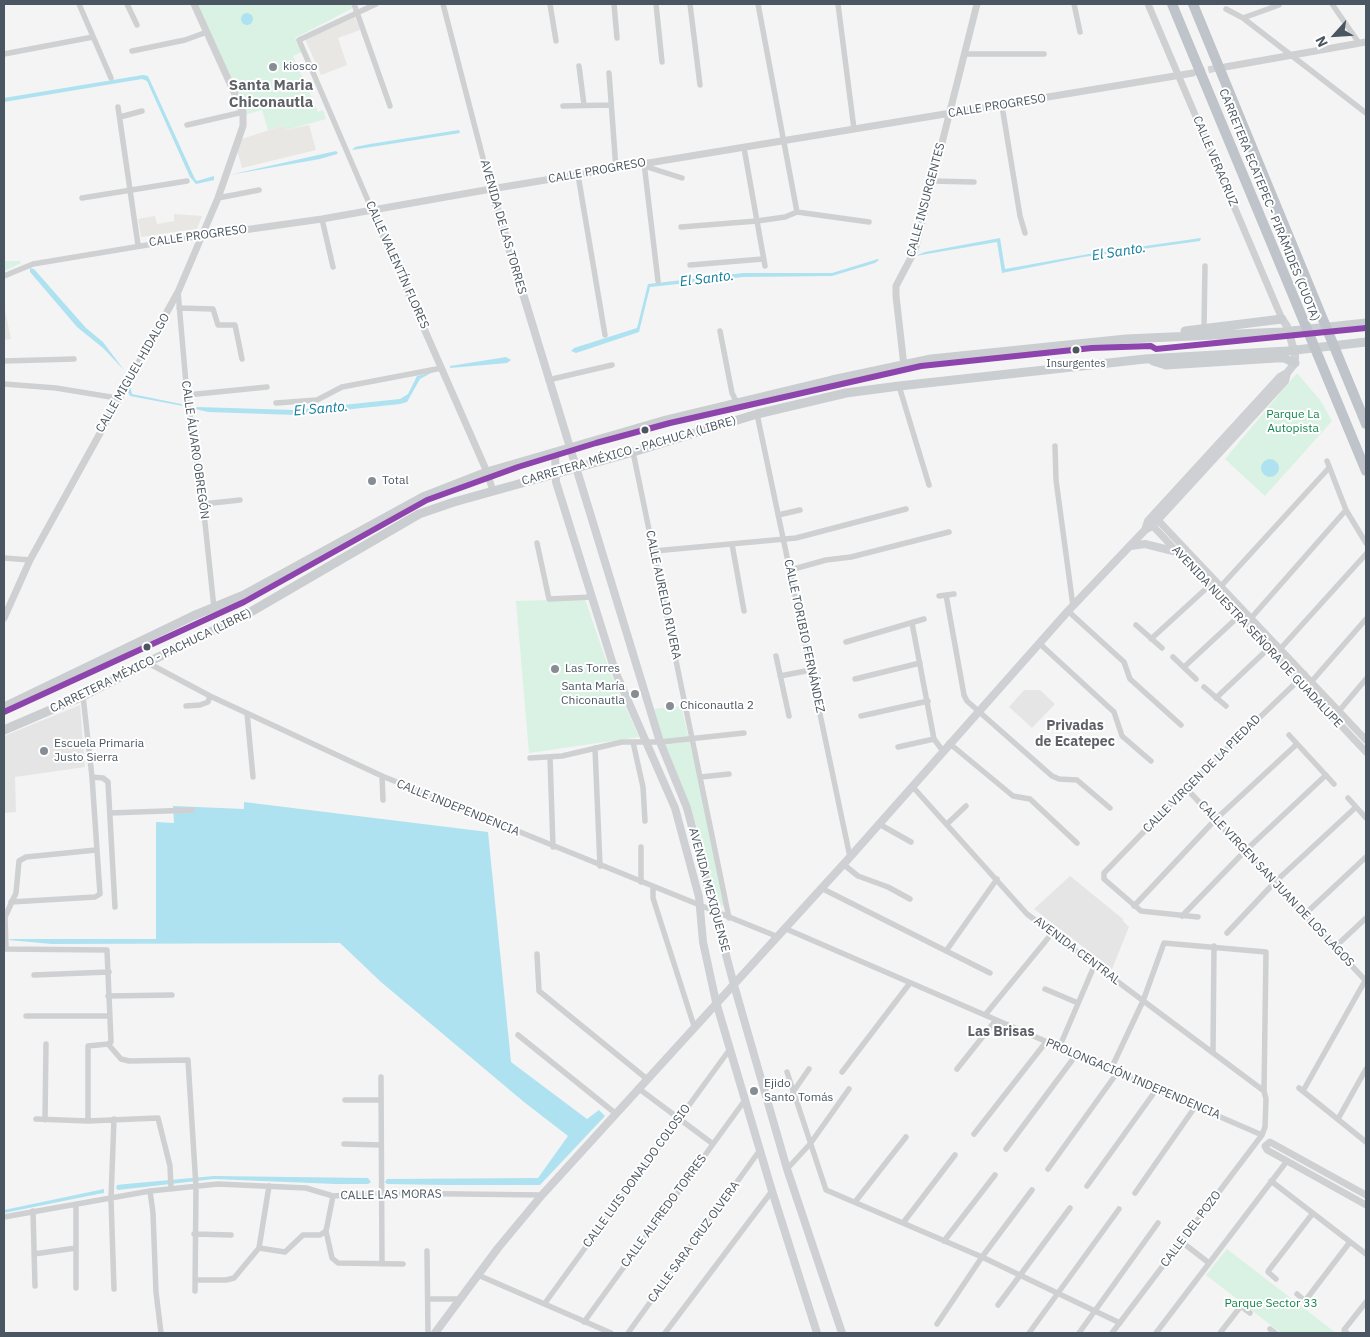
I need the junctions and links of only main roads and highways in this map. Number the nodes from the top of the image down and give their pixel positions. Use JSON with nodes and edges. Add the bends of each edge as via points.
{"nodes":[{"id":1,"x":1172,"y":4,"type":"edge"},
{"id":2,"x":1193,"y":4,"type":"edge"},
{"id":3,"x":491,"y":189,"type":"road end"},
{"id":4,"x":1282,"y":319,"type":"joint"},
{"id":5,"x":1366,"y":323,"type":"edge"},
{"id":6,"x":1126,"y":339,"type":"junction"},
{"id":7,"x":1366,"y":342,"type":"edge"},
{"id":8,"x":1145,"y":359,"type":"junction"},
{"id":9,"x":1295,"y":363,"type":"junction"},
{"id":10,"x":1366,"y":424,"type":"edge"},
{"id":11,"x":569,"y":448,"type":"junction"},
{"id":12,"x":555,"y":452,"type":"junction"},
{"id":13,"x":575,"y":467,"type":"junction"},
{"id":14,"x":1366,"y":471,"type":"edge"},
{"id":15,"x":556,"y":473,"type":"junction"},
{"id":16,"x":1131,"y":546,"type":"junction"},
{"id":17,"x":1177,"y":552,"type":"road end"},
{"id":18,"x":4,"y":707,"type":"edge"},
{"id":19,"x":4,"y":730,"type":"edge"},
{"id":20,"x":734,"y":985,"type":"junction"},
{"id":21,"x":716,"y":1002,"type":"junction"},
{"id":22,"x":434,"y":1333,"type":"edge"},
{"id":23,"x":817,"y":1333,"type":"edge"},
{"id":24,"x":842,"y":1333,"type":"edge"}],
"edges":[{"from":1,"to":14,"type":"highway","name":"CARRETERA ECATEPEC - PIRÁMIDES (CUOTA)"},
{"from":2,"to":10,"type":"highway","name":"CARRETERA ECATEPEC - PIRÁMIDES (CUOTA)"},
{"from":3,"to":11,"type":"main road","name":"AVENIDA DE LAS TORRES"},
{"from":4,"to":6,"type":"main road","via":[[1144,334]]},
{"from":4,"to":9,"type":"main road","via":[[1287,326]]},
{"from":5,"to":6,"type":"main road","name":"CARRETERA MÉXICO - PACHUCA (LIBRE)","via":[[1282,332]]},
{"from":6,"to":11,"type":"main road","name":"CARRETERA MÉXICO - PACHUCA (LIBRE)","via":[[931,359],[666,420]]},
{"from":7,"to":8,"type":"main road","name":"CARRETERA MÉXICO - PACHUCA (LIBRE)","via":[[1287,351]]},
{"from":8,"to":9,"type":"main road","via":[[1166,365],[1276,358]]},
{"from":8,"to":13,"type":"main road","name":"CARRETERA MÉXICO - PACHUCA (LIBRE)","via":[[846,393],[757,414]]},
{"from":9,"to":16,"type":"main road","via":[[1287,373],[1286,381]]},
{"from":11,"to":12,"type":"main road","name":"CARRETERA MÉXICO - PACHUCA (LIBRE)"},
{"from":11,"to":13,"type":"main road","name":"AVENIDA MEXIQUENSE"},
{"from":12,"to":15,"type":"main road","name":"AVENIDA MEXIQUENSE"},
{"from":12,"to":18,"type":"main road","name":"CARRETERA MÉXICO - PACHUCA (LIBRE)","via":[[487,472],[423,497],[251,591]]},
{"from":13,"to":15,"type":"main road","name":"CARRETERA MÉXICO - PACHUCA (LIBRE)"},
{"from":13,"to":20,"type":"main road","name":"AVENIDA MEXIQUENSE","via":[[660,742],[687,808]]},
{"from":15,"to":19,"type":"main road","name":"CARRETERA MÉXICO - PACHUCA (LIBRE)","via":[[419,514],[242,617],[83,696]]},
{"from":15,"to":21,"type":"main road","name":"AVENIDA MEXIQUENSE","via":[[556,482],[615,671],[675,808],[701,906],[703,942]]},
{"from":16,"to":17,"type":"main road","via":[[1145,544]]},
{"from":16,"to":20,"type":"main road","via":[[978,710]]},
{"from":20,"to":21,"type":"main road"},
{"from":20,"to":24,"type":"main road","name":"AVENIDA MEXIQUENSE","via":[[787,1169]]},
{"from":21,"to":22,"type":"main road","via":[[542,1195]]},
{"from":21,"to":23,"type":"main road","name":"AVENIDA MEXIQUENSE"}]}
